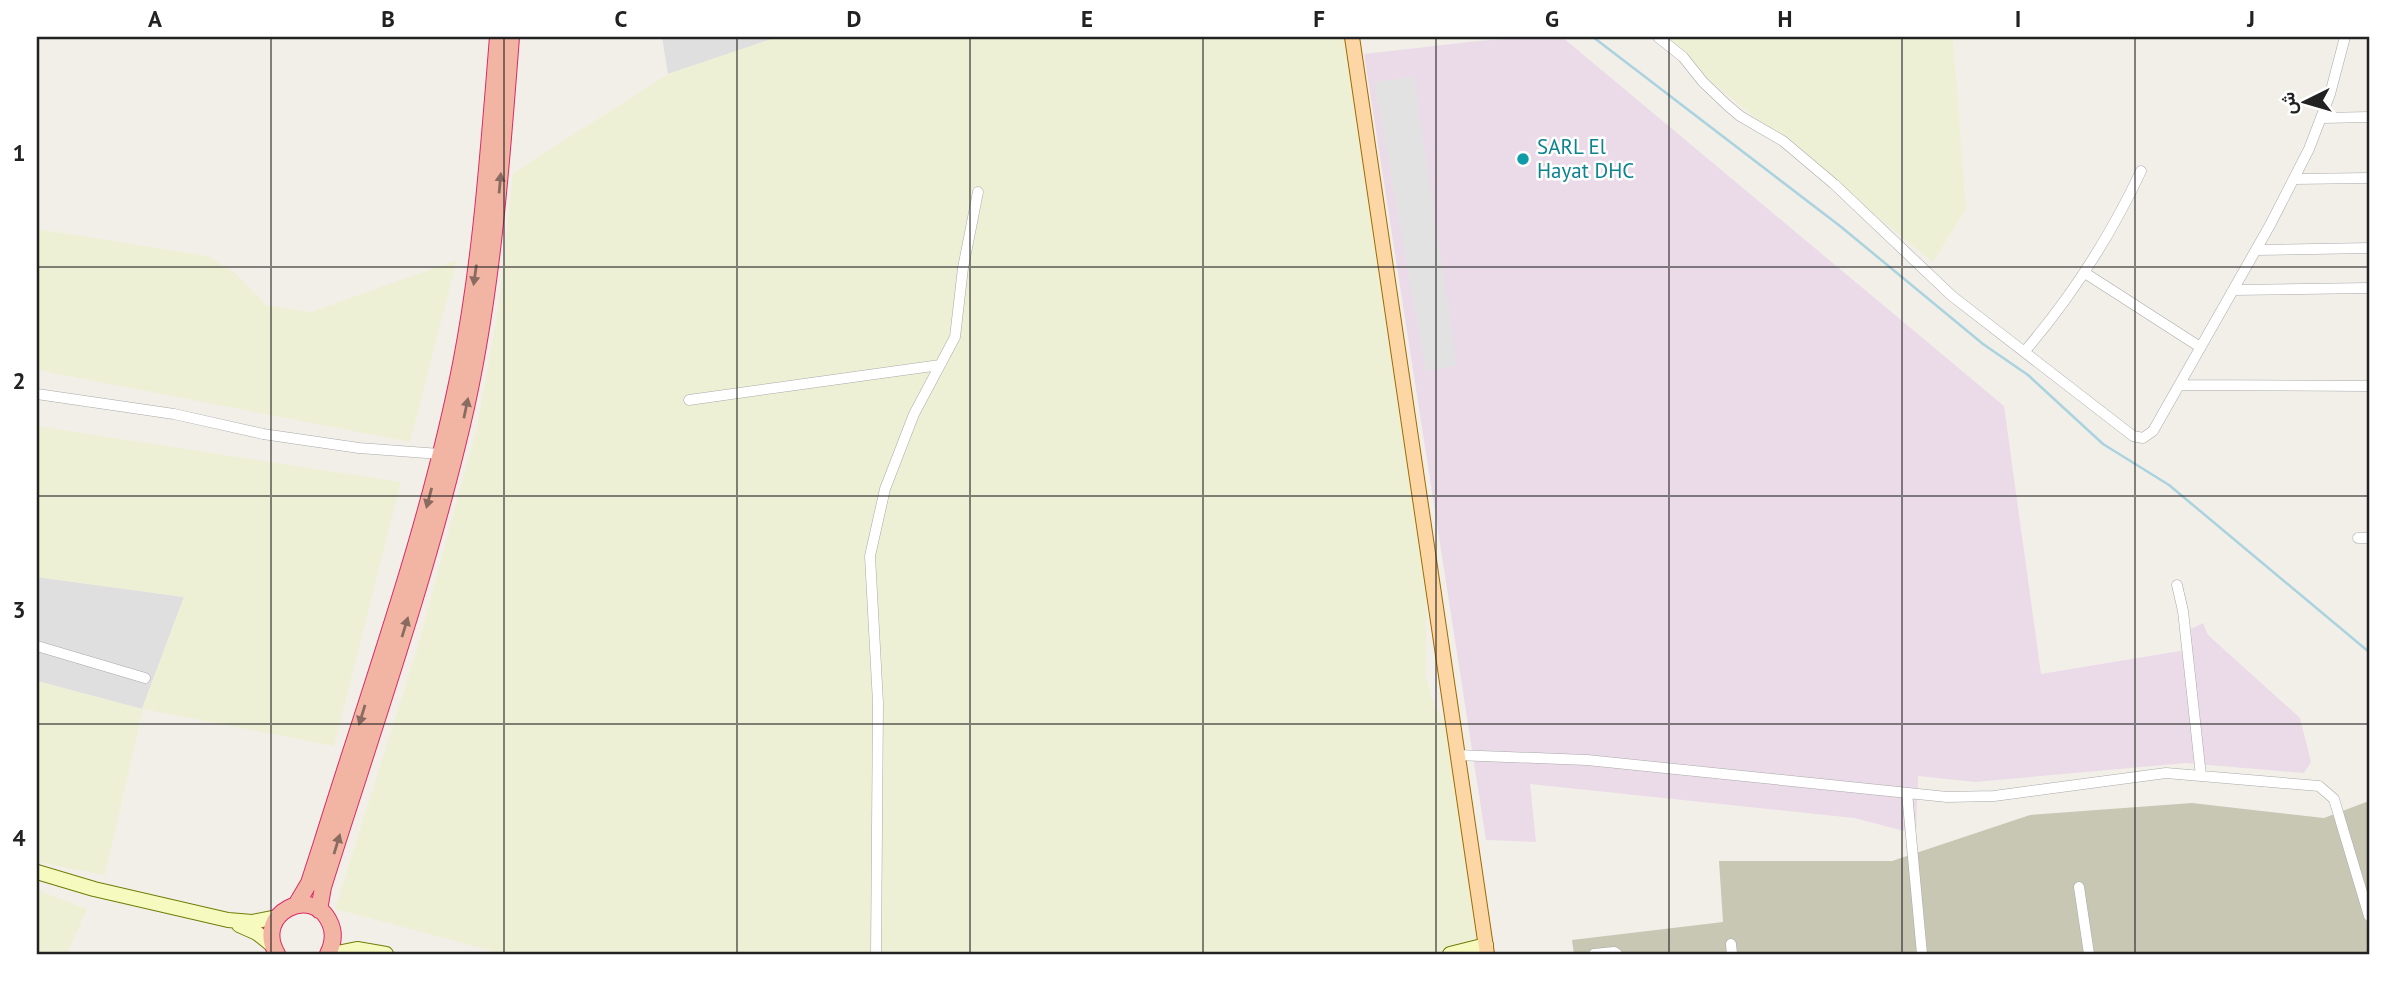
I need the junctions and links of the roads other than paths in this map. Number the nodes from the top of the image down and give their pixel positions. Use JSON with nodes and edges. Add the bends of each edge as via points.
{"nodes":[{"id":1,"x":498,"y":37,"type":"edge"},
{"id":2,"x":511,"y":37,"type":"edge"},
{"id":3,"x":1352,"y":37,"type":"edge"},
{"id":4,"x":1658,"y":37,"type":"edge"},
{"id":5,"x":2345,"y":37,"type":"edge"},
{"id":6,"x":2369,"y":117,"type":"edge"},
{"id":7,"x":2322,"y":118,"type":"junction"},
{"id":8,"x":2141,"y":171,"type":"dead end"},
{"id":9,"x":2369,"y":178,"type":"edge"},
{"id":10,"x":2294,"y":179,"type":"junction"},
{"id":11,"x":978,"y":192,"type":"dead end"},
{"id":12,"x":2369,"y":248,"type":"edge"},
{"id":13,"x":2256,"y":250,"type":"junction"},
{"id":14,"x":2084,"y":273,"type":"junction"},
{"id":15,"x":2369,"y":288,"type":"edge"},
{"id":16,"x":2233,"y":290,"type":"junction"},
{"id":17,"x":2200,"y":347,"type":"junction"},
{"id":18,"x":2025,"y":351,"type":"junction"},
{"id":19,"x":940,"y":365,"type":"junction"},
{"id":20,"x":2179,"y":386,"type":"junction"},
{"id":21,"x":2369,"y":386,"type":"edge"},
{"id":22,"x":37,"y":394,"type":"edge"},
{"id":23,"x":689,"y":400,"type":"dead end"},
{"id":24,"x":439,"y":454,"type":"junction"},
{"id":25,"x":2358,"y":538,"type":"dead end"},
{"id":26,"x":2369,"y":538,"type":"edge"},
{"id":27,"x":2177,"y":586,"type":"dead end"},
{"id":28,"x":37,"y":646,"type":"edge"},
{"id":29,"x":145,"y":678,"type":"dead end"},
{"id":30,"x":1457,"y":755,"type":"junction"},
{"id":31,"x":2201,"y":776,"type":"junction"},
{"id":32,"x":1907,"y":793,"type":"junction"},
{"id":33,"x":37,"y":872,"type":"edge"},
{"id":34,"x":2079,"y":887,"type":"dead end"},
{"id":35,"x":296,"y":905,"type":"junction"},
{"id":36,"x":319,"y":910,"type":"junction"},
{"id":37,"x":2369,"y":916,"type":"edge"},
{"id":38,"x":277,"y":917,"type":"junction"},
{"id":39,"x":228,"y":920,"type":"junction"},
{"id":40,"x":333,"y":930,"type":"junction"},
{"id":41,"x":274,"y":950,"type":"edge"},
{"id":42,"x":365,"y":950,"type":"junction"},
{"id":43,"x":1486,"y":950,"type":"edge"},
{"id":44,"x":330,"y":954,"type":"edge"},
{"id":45,"x":386,"y":954,"type":"edge"},
{"id":46,"x":876,"y":954,"type":"edge"},
{"id":47,"x":1450,"y":954,"type":"edge"},
{"id":48,"x":1594,"y":954,"type":"edge"},
{"id":49,"x":1617,"y":954,"type":"edge"},
{"id":50,"x":1922,"y":954,"type":"edge"},
{"id":51,"x":2089,"y":954,"type":"edge"}],
"edges":[{"from":1,"to":24,"type":"highway","one_way":true,"via":[[480,243],[461,364]]},
{"from":36,"to":2,"type":"highway","one_way":true,"via":[[435,530],[475,365],[494,246]]},
{"from":3,"to":30,"type":"main road"},
{"from":4,"to":18,"type":"street","via":[[1727,105],[1783,141],[1952,296]]},
{"from":5,"to":7,"type":"street"},
{"from":6,"to":7,"type":"street"},
{"from":7,"to":10,"type":"street"},
{"from":8,"to":14,"type":"street"},
{"from":9,"to":10,"type":"street"},
{"from":10,"to":13,"type":"street"},
{"from":11,"to":19,"type":"street","via":[[955,337]]},
{"from":12,"to":13,"type":"street"},
{"from":13,"to":16,"type":"street"},
{"from":14,"to":17,"type":"street"},
{"from":14,"to":18,"type":"street"},
{"from":15,"to":16,"type":"street"},
{"from":16,"to":17,"type":"street"},
{"from":17,"to":20,"type":"street"},
{"from":18,"to":20,"type":"street","via":[[2136,437],[2151,434]]},
{"from":19,"to":23,"type":"street"},
{"from":19,"to":46,"type":"street","via":[[914,414],[886,489],[870,556],[878,703]]},
{"from":20,"to":21,"type":"street"},
{"from":22,"to":24,"type":"street","via":[[174,414],[277,436]]},
{"from":24,"to":35,"type":"highway","one_way":true,"via":[[421,528],[322,843],[306,891]]},
{"from":25,"to":26,"type":"street"},
{"from":27,"to":31,"type":"street"},
{"from":28,"to":29,"type":"street"},
{"from":30,"to":32,"type":"street","via":[[1587,760]]},
{"from":30,"to":43,"type":"main road"},
{"from":31,"to":32,"type":"street","via":[[2166,774],[1994,796]]},
{"from":31,"to":37,"type":"street","via":[[2319,786],[2334,799]]},
{"from":32,"to":50,"type":"street"},
{"from":33,"to":39,"type":"main road"},
{"from":34,"to":51,"type":"street"},
{"from":35,"to":36,"type":"highway"},
{"from":35,"to":38,"type":"highway"},
{"from":36,"to":40,"type":"highway"},
{"from":38,"to":39,"type":"main road"},
{"from":38,"to":41,"type":"highway","via":[[271,933]]},
{"from":39,"to":41,"type":"main road","via":[[257,933]]},
{"from":40,"to":42,"type":"main road"},
{"from":40,"to":44,"type":"highway"},
{"from":42,"to":44,"type":"main road"},
{"from":42,"to":45,"type":"main road"},
{"from":43,"to":47,"type":"main road"},
{"from":48,"to":49,"type":"street"}]}
